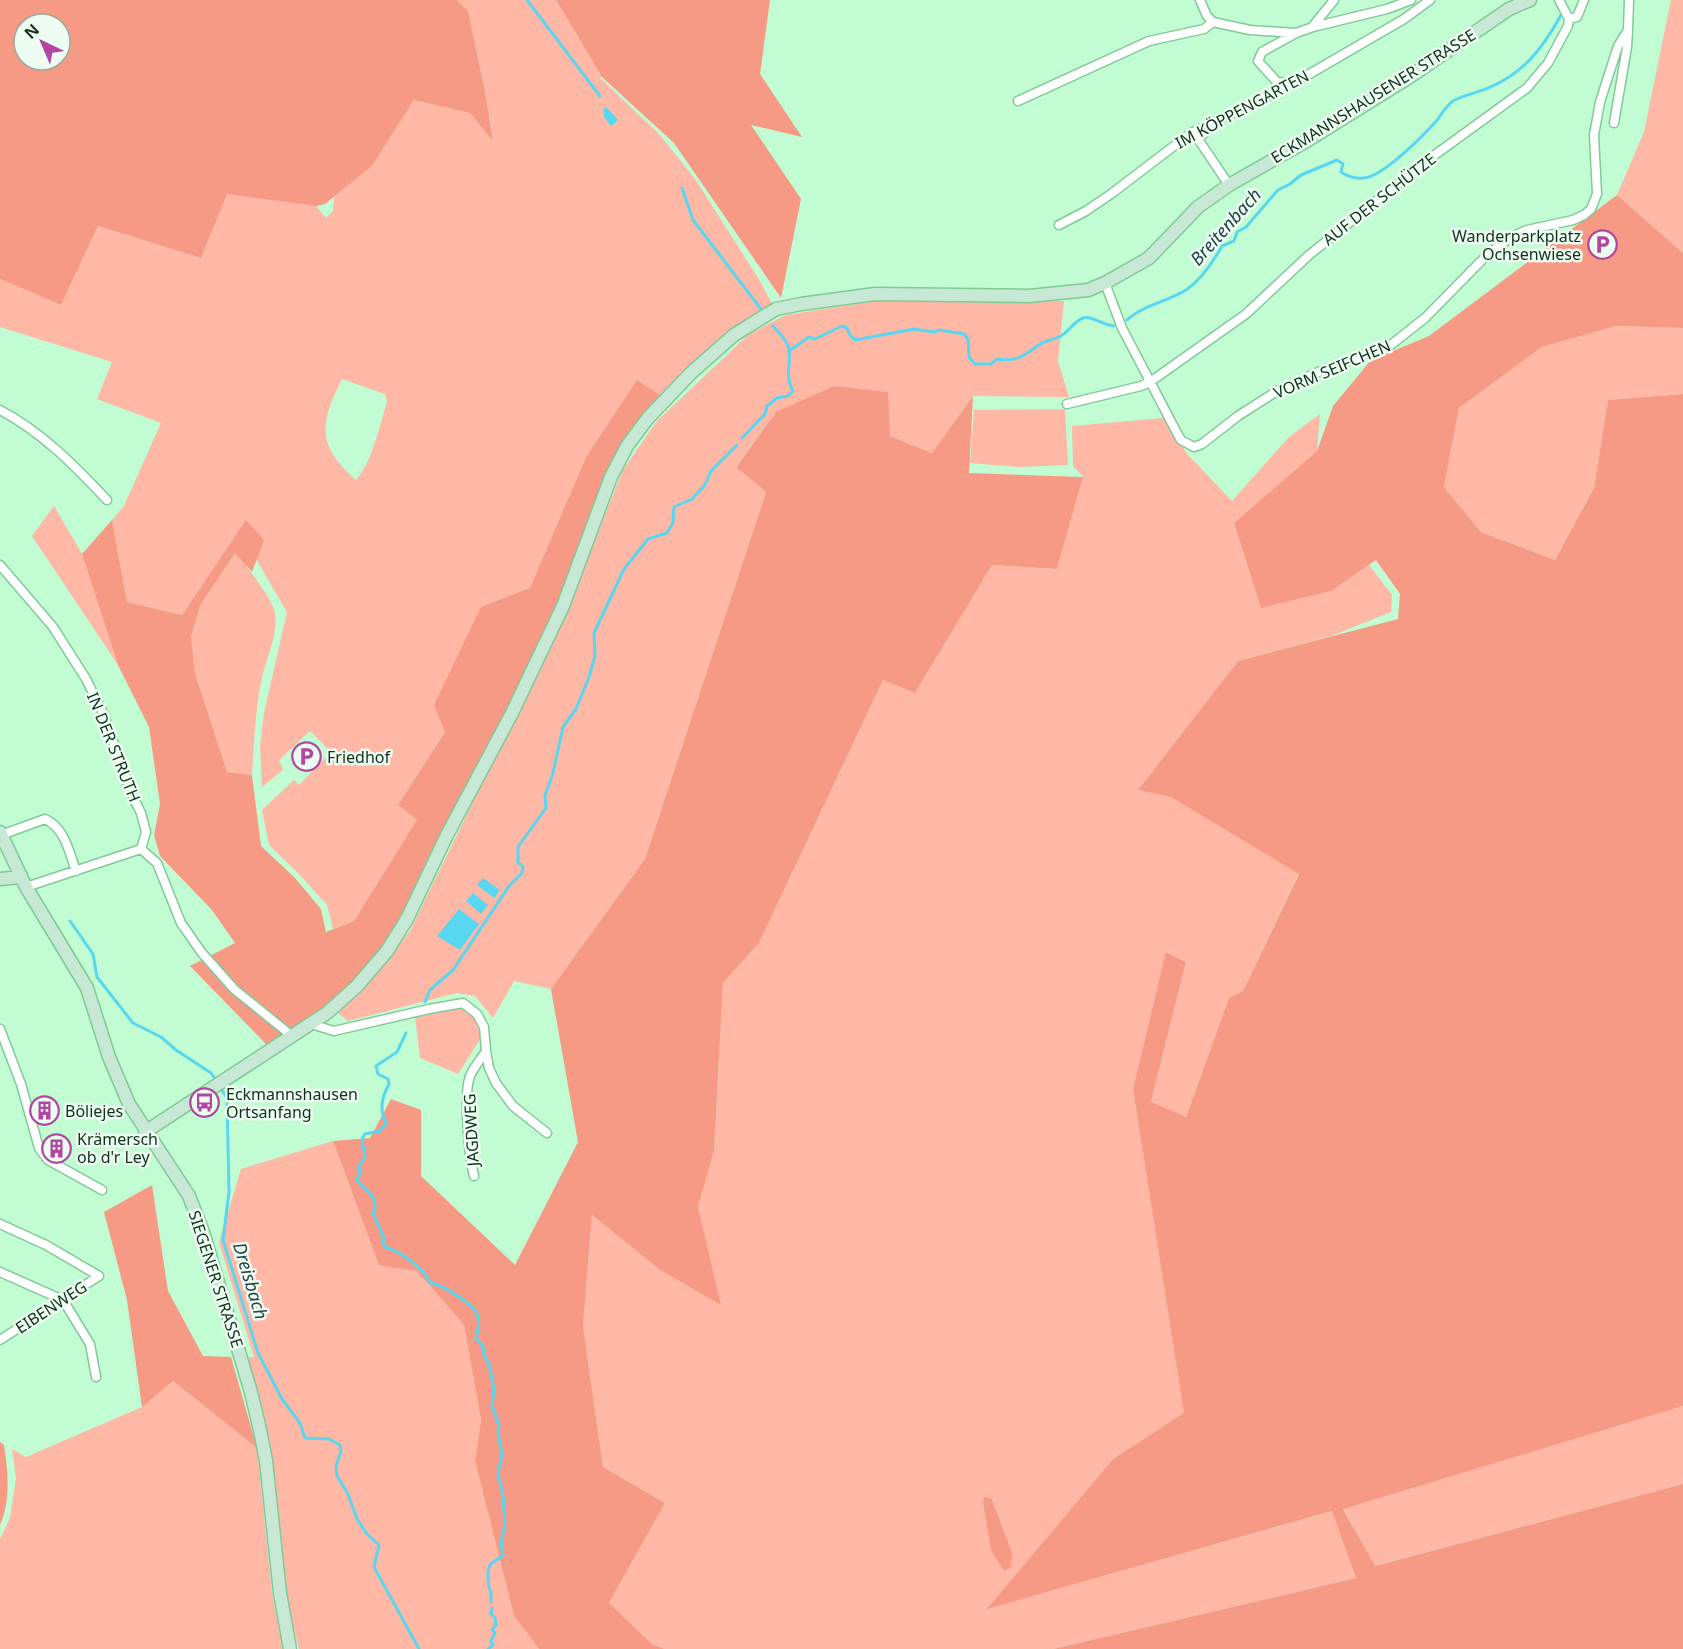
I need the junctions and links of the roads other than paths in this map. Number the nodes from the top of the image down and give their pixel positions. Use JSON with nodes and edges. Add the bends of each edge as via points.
{"nodes":[{"id":1,"x":1200,"y":0,"type":"edge"},
{"id":2,"x":1334,"y":0,"type":"edge"},
{"id":3,"x":1411,"y":0,"type":"edge"},
{"id":4,"x":1430,"y":0,"type":"edge"},
{"id":5,"x":1530,"y":0,"type":"edge"},
{"id":6,"x":1559,"y":0,"type":"edge"},
{"id":7,"x":1584,"y":0,"type":"edge"},
{"id":8,"x":1629,"y":0,"type":"edge"},
{"id":9,"x":1569,"y":19,"type":"junction"},
{"id":10,"x":1213,"y":22,"type":"junction"},
{"id":11,"x":1313,"y":27,"type":"junction"},
{"id":12,"x":1628,"y":30,"type":"junction"},
{"id":13,"x":1296,"y":33,"type":"junction"},
{"id":14,"x":1294,"y":83,"type":"junction"},
{"id":15,"x":1018,"y":101,"type":"dead end"},
{"id":16,"x":1216,"y":121,"type":"junction"},
{"id":17,"x":1614,"y":123,"type":"dead end"},
{"id":18,"x":1229,"y":184,"type":"junction"},
{"id":19,"x":1059,"y":225,"type":"dead end"},
{"id":20,"x":1105,"y":283,"type":"junction"},
{"id":21,"x":1150,"y":382,"type":"junction"},
{"id":22,"x":1067,"y":404,"type":"dead end"},
{"id":23,"x":0,"y":410,"type":"edge"},
{"id":24,"x":107,"y":500,"type":"dead end"},
{"id":25,"x":0,"y":565,"type":"edge"},
{"id":26,"x":0,"y":833,"type":"edge"},
{"id":27,"x":141,"y":849,"type":"junction"},
{"id":28,"x":76,"y":871,"type":"junction"},
{"id":29,"x":0,"y":879,"type":"edge"},
{"id":30,"x":24,"y":882,"type":"junction"},
{"id":31,"x":311,"y":1024,"type":"junction"},
{"id":32,"x":0,"y":1029,"type":"edge"},
{"id":33,"x":292,"y":1036,"type":"junction"},
{"id":34,"x":486,"y":1051,"type":"junction"},
{"id":35,"x":145,"y":1132,"type":"junction"},
{"id":36,"x":547,"y":1133,"type":"dead end"},
{"id":37,"x":474,"y":1176,"type":"dead end"},
{"id":38,"x":102,"y":1190,"type":"dead end"},
{"id":39,"x":0,"y":1224,"type":"edge"},
{"id":40,"x":0,"y":1272,"type":"edge"},
{"id":41,"x":63,"y":1300,"type":"junction"},
{"id":42,"x":0,"y":1340,"type":"edge"},
{"id":43,"x":96,"y":1377,"type":"dead end"},
{"id":44,"x":290,"y":1649,"type":"edge"}],
"edges":[{"from":1,"to":10,"type":"street"},
{"from":2,"to":11,"type":"street"},
{"from":3,"to":11,"type":"street"},
{"from":4,"to":14,"type":"street","name":"IM KÖPPENGARTEN"},
{"from":5,"to":18,"type":"main road","name":"ECKMANNSHAUSENER STRASSE","via":[[1509,9],[1329,127]]},
{"from":6,"to":9,"type":"street"},
{"from":7,"to":9,"type":"street","name":"AUF DER SCHÜTZE","via":[[1577,17]]},
{"from":8,"to":12,"type":"street","name":"VORM SEIFCHEN"},
{"from":9,"to":21,"type":"street","name":"AUF DER SCHÜTZE","via":[[1542,73],[1527,88],[1425,162],[1303,260],[1246,314]]},
{"from":10,"to":13,"type":"street","via":[[1250,30]]},
{"from":10,"to":15,"type":"street","via":[[1204,29],[1149,41]]},
{"from":11,"to":13,"type":"street"},
{"from":12,"to":17,"type":"street"},
{"from":12,"to":21,"type":"street","name":"VORM SEIFCHEN","via":[[1618,46],[1600,102],[1594,135],[1597,194],[1584,215],[1511,237],[1392,344],[1288,385],[1202,444],[1194,447],[1181,440]]},
{"from":13,"to":14,"type":"street","via":[[1262,52],[1258,61],[1277,82]]},
{"from":14,"to":16,"type":"street","name":"IM KÖPPENGARTEN"},
{"from":16,"to":18,"type":"street","via":[[1198,140]]},
{"from":16,"to":19,"type":"street","name":"IM KÖPPENGARTEN","via":[[1191,133],[1111,194]]},
{"from":18,"to":20,"type":"main road","name":"ECKMANNSHAUSENER STRASSE","via":[[1198,207],[1149,258]]},
{"from":20,"to":21,"type":"street","via":[[1122,328]]},
{"from":20,"to":31,"type":"main road","name":"ECKMANNSHAUSENER STRASSE","via":[[1088,290],[1029,296],[875,294],[776,309],[734,335],[692,372],[627,446],[611,477],[563,606],[406,919],[387,951],[357,986]]},
{"from":21,"to":22,"type":"street","name":"AUF DER SCHÜTZE"},
{"from":23,"to":24,"type":"street","via":[[68,459]]},
{"from":25,"to":27,"type":"street","name":"IN DER STRUTH","via":[[52,627],[104,715],[141,813],[146,832]]},
{"from":26,"to":28,"type":"street","via":[[45,819],[61,832]]},
{"from":26,"to":30,"type":"main road","name":"SIEGENER STRASSE"},
{"from":27,"to":28,"type":"street"},
{"from":27,"to":33,"type":"street","via":[[157,863],[181,923],[202,953],[234,989]]},
{"from":28,"to":30,"type":"street"},
{"from":29,"to":30,"type":"main road"},
{"from":30,"to":35,"type":"main road","name":"SIEGENER STRASSE","via":[[87,988],[109,1057]]},
{"from":31,"to":33,"type":"main road","name":"ECKMANNSHAUSENER STRASSE"},
{"from":31,"to":34,"type":"street","via":[[334,1031],[463,1003],[477,1014],[484,1027]]},
{"from":32,"to":38,"type":"street","via":[[39,1148],[48,1160]]},
{"from":33,"to":35,"type":"main road","name":"ECKMANNSHAUSENER STRASSE"},
{"from":34,"to":36,"type":"street","via":[[490,1069],[505,1096]]},
{"from":34,"to":37,"type":"street","name":"JAGDWEG","via":[[470,1076],[468,1088]]},
{"from":35,"to":44,"type":"main road","name":"SIEGENER STRASSE","via":[[189,1196],[251,1392],[266,1461]]},
{"from":39,"to":41,"type":"street","name":"EIBENWEG","via":[[99,1276]]},
{"from":40,"to":41,"type":"street"},
{"from":41,"to":42,"type":"street","name":"EIBENWEG"},
{"from":41,"to":43,"type":"street","via":[[90,1344]]}]}
